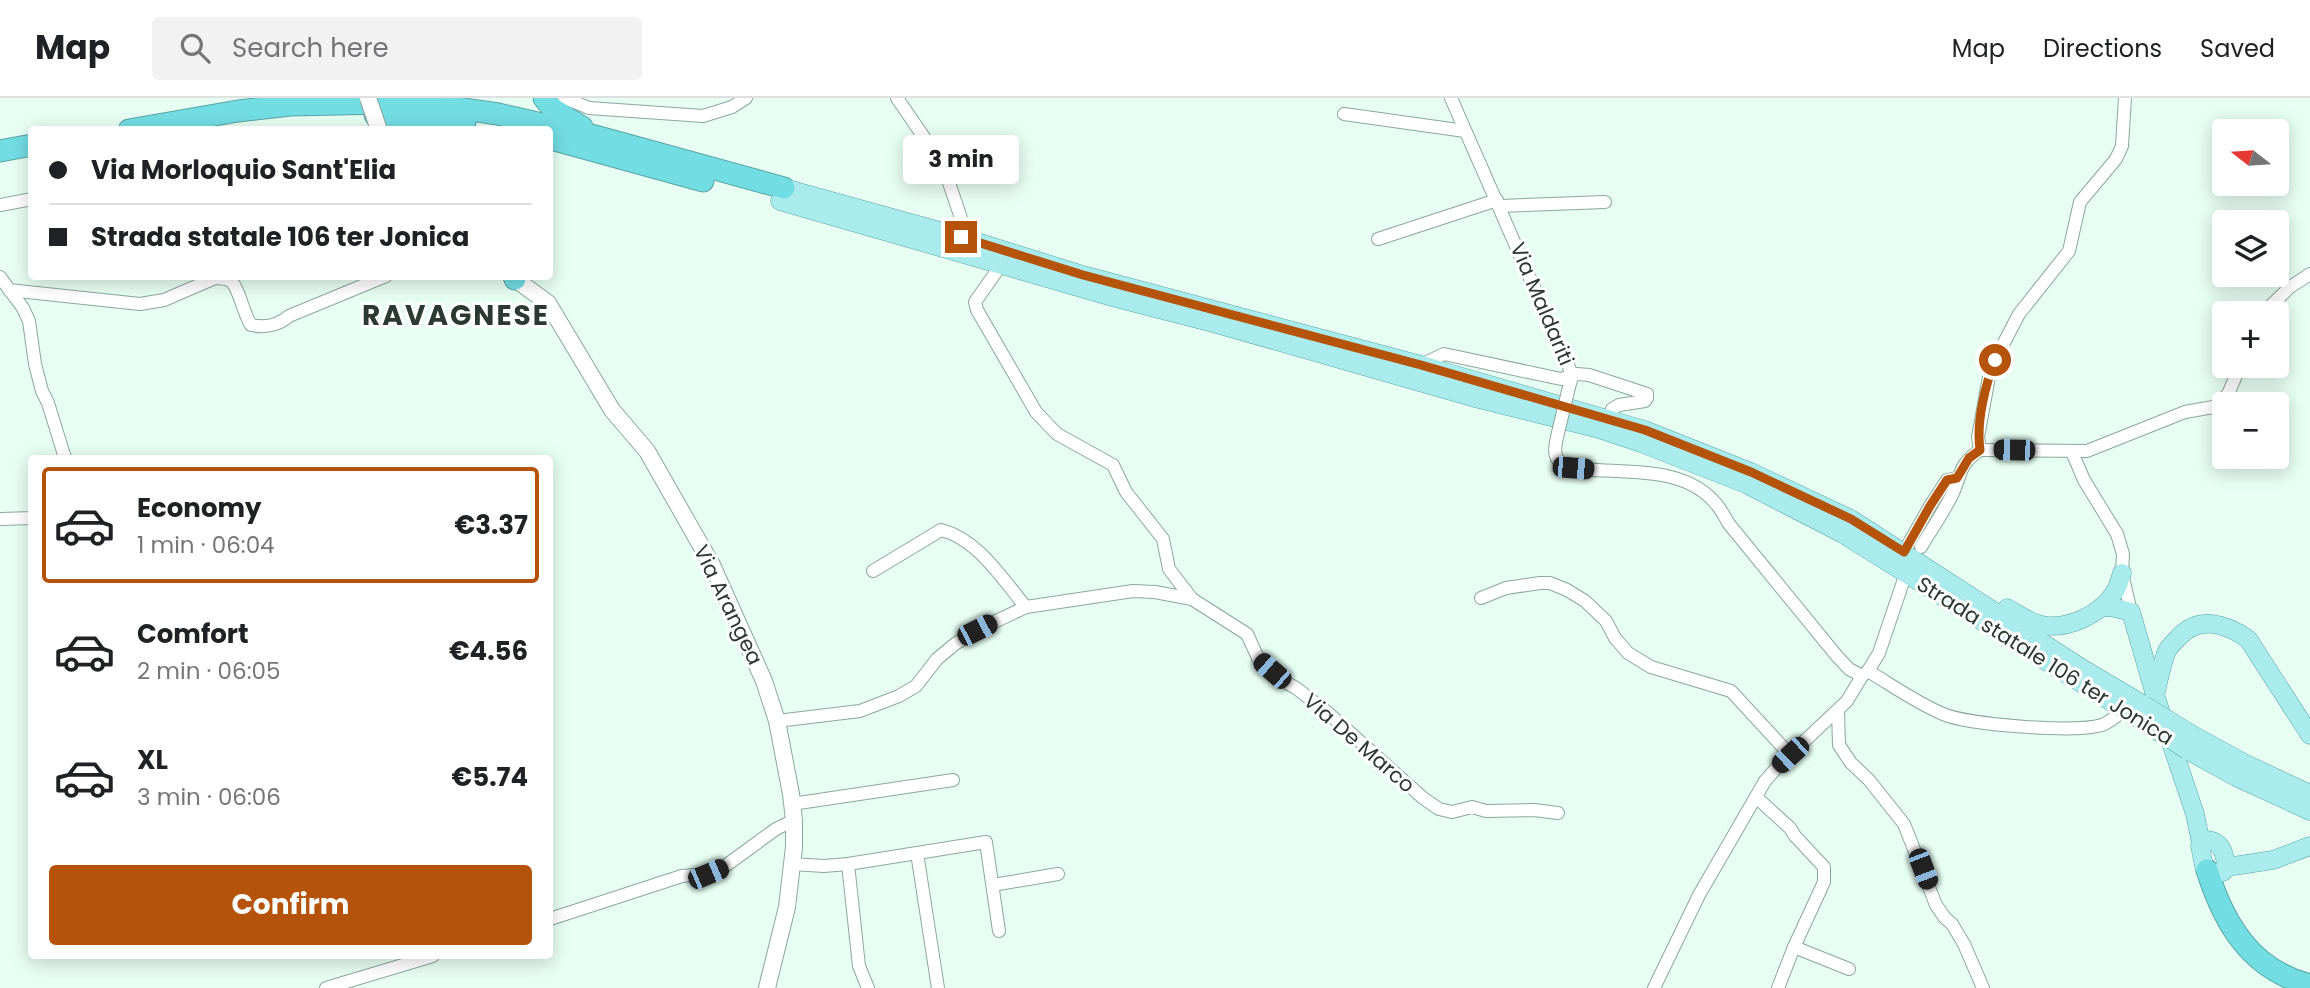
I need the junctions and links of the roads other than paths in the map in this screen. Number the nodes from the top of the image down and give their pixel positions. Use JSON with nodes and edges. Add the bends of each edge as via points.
{"nodes":[{"id":1,"x":368,"y":98,"type":"edge"},
{"id":2,"x":492,"y":98,"type":"edge"},
{"id":3,"x":544,"y":98,"type":"edge"},
{"id":4,"x":564,"y":98,"type":"edge"},
{"id":5,"x":746,"y":98,"type":"edge"},
{"id":6,"x":897,"y":98,"type":"edge"},
{"id":7,"x":1451,"y":98,"type":"edge"},
{"id":8,"x":2125,"y":98,"type":"edge"},
{"id":9,"x":423,"y":103,"type":"junction"},
{"id":10,"x":1344,"y":114,"type":"dead end"},
{"id":11,"x":380,"y":122,"type":"edge"},
{"id":12,"x":152,"y":126,"type":"edge"},
{"id":13,"x":230,"y":126,"type":"edge"},
{"id":14,"x":490,"y":126,"type":"edge"},
{"id":15,"x":551,"y":126,"type":"edge"},
{"id":16,"x":553,"y":127,"type":"edge"},
{"id":17,"x":1465,"y":131,"type":"junction"},
{"id":18,"x":599,"y":137,"type":"junction"},
{"id":19,"x":553,"y":140,"type":"edge"},
{"id":20,"x":28,"y":146,"type":"edge"},
{"id":21,"x":0,"y":151,"type":"edge"},
{"id":22,"x":28,"y":160,"type":"edge"},
{"id":23,"x":0,"y":164,"type":"edge"},
{"id":24,"x":782,"y":195,"type":"junction"},
{"id":25,"x":28,"y":200,"type":"edge"},
{"id":26,"x":1605,"y":202,"type":"dead end"},
{"id":27,"x":1499,"y":203,"type":"junction"},
{"id":28,"x":0,"y":205,"type":"edge"},
{"id":29,"x":961,"y":237,"type":"junction"},
{"id":30,"x":1378,"y":239,"type":"dead end"},
{"id":31,"x":1001,"y":265,"type":"junction"},
{"id":32,"x":2306,"y":276,"type":"edge"},
{"id":33,"x":0,"y":277,"type":"edge"},
{"id":34,"x":210,"y":280,"type":"edge"},
{"id":35,"x":228,"y":280,"type":"edge"},
{"id":36,"x":376,"y":280,"type":"edge"},
{"id":37,"x":518,"y":280,"type":"edge"},
{"id":38,"x":9,"y":290,"type":"junction"},
{"id":39,"x":2275,"y":301,"type":"edge"},
{"id":40,"x":1421,"y":365,"type":"junction"},
{"id":41,"x":2234,"y":378,"type":"edge"},
{"id":42,"x":1571,"y":382,"type":"junction"},
{"id":43,"x":1609,"y":418,"type":"junction"},
{"id":44,"x":1980,"y":450,"type":"junction"},
{"id":45,"x":2072,"y":452,"type":"junction"},
{"id":46,"x":64,"y":455,"type":"edge"},
{"id":47,"x":28,"y":518,"type":"edge"},
{"id":48,"x":0,"y":519,"type":"edge"},
{"id":49,"x":1912,"y":550,"type":"junction"},
{"id":50,"x":873,"y":571,"type":"dead end"},
{"id":51,"x":2122,"y":573,"type":"junction"},
{"id":52,"x":1904,"y":579,"type":"dead end"},
{"id":53,"x":1942,"y":579,"type":"junction"},
{"id":54,"x":1481,"y":598,"type":"dead end"},
{"id":55,"x":1192,"y":599,"type":"junction"},
{"id":56,"x":1026,"y":607,"type":"junction"},
{"id":57,"x":2100,"y":608,"type":"junction"},
{"id":58,"x":2131,"y":612,"type":"junction"},
{"id":59,"x":1865,"y":674,"type":"junction"},
{"id":60,"x":2140,"y":707,"type":"junction"},
{"id":61,"x":1838,"y":711,"type":"junction"},
{"id":62,"x":777,"y":721,"type":"junction"},
{"id":63,"x":2310,"y":735,"type":"edge"},
{"id":64,"x":2189,"y":742,"type":"junction"},
{"id":65,"x":1790,"y":755,"type":"junction"},
{"id":66,"x":953,"y":780,"type":"dead end"},
{"id":67,"x":2310,"y":794,"type":"edge"},
{"id":68,"x":1756,"y":797,"type":"junction"},
{"id":69,"x":2310,"y":811,"type":"edge"},
{"id":70,"x":793,"y":812,"type":"junction"},
{"id":71,"x":1558,"y":813,"type":"dead end"},
{"id":72,"x":2310,"y":846,"type":"edge"},
{"id":73,"x":917,"y":853,"type":"junction"},
{"id":74,"x":792,"y":864,"type":"junction"},
{"id":75,"x":848,"y":864,"type":"junction"},
{"id":76,"x":2219,"y":870,"type":"junction"},
{"id":77,"x":1058,"y":874,"type":"dead end"},
{"id":78,"x":993,"y":885,"type":"junction"},
{"id":79,"x":553,"y":918,"type":"edge"},
{"id":80,"x":999,"y":931,"type":"dead end"},
{"id":81,"x":1794,"y":947,"type":"junction"},
{"id":82,"x":423,"y":959,"type":"edge"},
{"id":83,"x":1849,"y":969,"type":"dead end"},
{"id":84,"x":2307,"y":980,"type":"edge"},
{"id":85,"x":326,"y":988,"type":"edge"},
{"id":86,"x":767,"y":988,"type":"edge"},
{"id":87,"x":868,"y":988,"type":"edge"},
{"id":88,"x":938,"y":988,"type":"edge"},
{"id":89,"x":1654,"y":988,"type":"edge"},
{"id":90,"x":1778,"y":988,"type":"edge"},
{"id":91,"x":1983,"y":988,"type":"edge"}],
"edges":[{"from":1,"to":11,"type":"street","bridge":true},
{"from":2,"to":9,"type":"highway"},
{"from":3,"to":18,"type":"highway","via":[[566,118]]},
{"from":4,"to":5,"type":"street","via":[[589,108],[702,116]]},
{"from":6,"to":29,"type":"street","via":[[943,166],[964,227]]},
{"from":7,"to":17,"type":"street","name":"Via Maldariti"},
{"from":8,"to":44,"type":"street","via":[[2122,146],[2116,159],[2080,202],[2069,251],[2019,314],[1995,360],[1978,437]]},
{"from":9,"to":12,"type":"highway","via":[[290,105]]},
{"from":9,"to":15,"type":"highway"},
{"from":10,"to":17,"type":"street"},
{"from":11,"to":13,"type":"highway","via":[[284,118]]},
{"from":11,"to":14,"type":"highway"},
{"from":16,"to":18,"type":"highway"},
{"from":17,"to":27,"type":"street","name":"Via Maldariti"},
{"from":18,"to":24,"type":"highway"},
{"from":19,"to":24,"type":"highway"},
{"from":20,"to":21,"type":"highway"},
{"from":22,"to":23,"type":"highway"},
{"from":24,"to":29,"type":"main road","name":"Strada statale 106 ter Jonica"},
{"from":24,"to":31,"type":"main road","name":"Strada statale 106 ter Jonica"},
{"from":25,"to":28,"type":"street"},
{"from":26,"to":27,"type":"street"},
{"from":27,"to":30,"type":"street"},
{"from":27,"to":42,"type":"street","name":"Via Maldariti"},
{"from":29,"to":40,"type":"main road","name":"Strada statale 106 ter Jonica","via":[[1083,275]]},
{"from":31,"to":55,"type":"street","via":[[975,302],[977,310],[1036,412],[1056,434],[1112,465],[1163,539],[1169,569]]},
{"from":31,"to":60,"type":"main road","name":"Strada statale 106 ter Jonica","via":[[1653,447],[1746,484],[1843,534]]},
{"from":32,"to":39,"type":"street"},
{"from":33,"to":38,"type":"street"},
{"from":34,"to":38,"type":"street","via":[[154,303],[140,304]]},
{"from":35,"to":36,"type":"street","via":[[246,318],[259,327],[281,323]]},
{"from":37,"to":62,"type":"street","name":"Via Arangea","via":[[548,303],[612,410],[647,451],[712,565]]},
{"from":38,"to":46,"type":"street","via":[[29,321],[41,391]]},
{"from":40,"to":42,"type":"street","via":[[1444,354]]},
{"from":40,"to":43,"type":"main road","name":"Strada statale 106 ter Jonica"},
{"from":41,"to":45,"type":"street","via":[[2219,406],[2185,412],[2087,451]]},
{"from":42,"to":43,"type":"street","via":[[1577,374],[1589,375],[1647,394],[1645,401],[1612,409]]},
{"from":42,"to":59,"type":"street","name":"Via Maldariti","bridge":true,"via":[[1554,451],[1560,463],[1689,482],[1717,504],[1836,655],[1849,669]]},
{"from":43,"to":49,"type":"main road","name":"Strada statale 106 ter Jonica","via":[[1751,472]]},
{"from":44,"to":45,"type":"street"},
{"from":44,"to":49,"type":"street","via":[[1957,478],[1947,480],[1930,506]]},
{"from":45,"to":51,"type":"street","via":[[2117,534]]},
{"from":47,"to":48,"type":"street"},
{"from":49,"to":53,"type":"main road","name":"Strada statale 106 ter Jonica"},
{"from":50,"to":56,"type":"street","via":[[941,530],[976,549]]},
{"from":51,"to":57,"type":"main road","via":[[2114,593]]},
{"from":51,"to":58,"type":"street"},
{"from":52,"to":59,"type":"street","via":[[1880,653]]},
{"from":53,"to":57,"type":"main road","via":[[1954,577],[2039,625],[2080,621]]},
{"from":53,"to":60,"type":"main road","name":"Strada statale 106 ter Jonica"},
{"from":54,"to":65,"type":"street","via":[[1506,588],[1540,583],[1567,590],[1606,621],[1628,653],[1651,667],[1731,691]]},
{"from":55,"to":56,"type":"street","via":[[1133,590]]},
{"from":55,"to":71,"type":"street","name":"Via De Marco","via":[[1247,634],[1259,660],[1439,808]]},
{"from":56,"to":62,"type":"street","via":[[955,644],[916,686],[900,696],[860,711]]},
{"from":57,"to":58,"type":"main road"},
{"from":58,"to":60,"type":"main road"},
{"from":59,"to":60,"type":"street","via":[[1944,715],[1966,721],[2063,729],[2106,724]]},
{"from":59,"to":61,"type":"street"},
{"from":60,"to":63,"type":"main road","via":[[2168,649],[2185,630],[2220,624],[2248,639]]},
{"from":60,"to":64,"type":"main road","name":"Strada statale 106 ter Jonica","bridge":true},
{"from":60,"to":76,"type":"main road","via":[[2208,842],[2200,854]]},
{"from":61,"to":65,"type":"street"},
{"from":61,"to":91,"type":"street","via":[[1839,745],[1904,824],[1936,905],[1964,944]]},
{"from":62,"to":70,"type":"street","name":"Via Arangea"},
{"from":64,"to":67,"type":"main road","name":"Strada statale 106 ter Jonica"},
{"from":64,"to":69,"type":"main road","name":"Strada statale 106 ter Jonica","via":[[2236,777]]},
{"from":65,"to":68,"type":"street"},
{"from":66,"to":70,"type":"street"},
{"from":68,"to":81,"type":"street","via":[[1824,867],[1824,882]]},
{"from":68,"to":89,"type":"street","via":[[1699,895]]},
{"from":70,"to":74,"type":"street","name":"Via Arangea"},
{"from":70,"to":79,"type":"street","via":[[721,869],[682,876]]},
{"from":72,"to":76,"type":"main road","via":[[2273,860]]},
{"from":73,"to":75,"type":"street"},
{"from":73,"to":78,"type":"street","via":[[986,842]]},
{"from":73,"to":88,"type":"street"},
{"from":74,"to":75,"type":"street"},
{"from":74,"to":86,"type":"street","name":"Via Arangea","via":[[787,907]]},
{"from":75,"to":87,"type":"street","via":[[859,966]]},
{"from":76,"to":84,"type":"highway","via":[[2226,901],[2253,943]]},
{"from":77,"to":78,"type":"street"},
{"from":78,"to":80,"type":"street"},
{"from":81,"to":83,"type":"street"},
{"from":81,"to":90,"type":"street"},
{"from":82,"to":85,"type":"street"}]}
